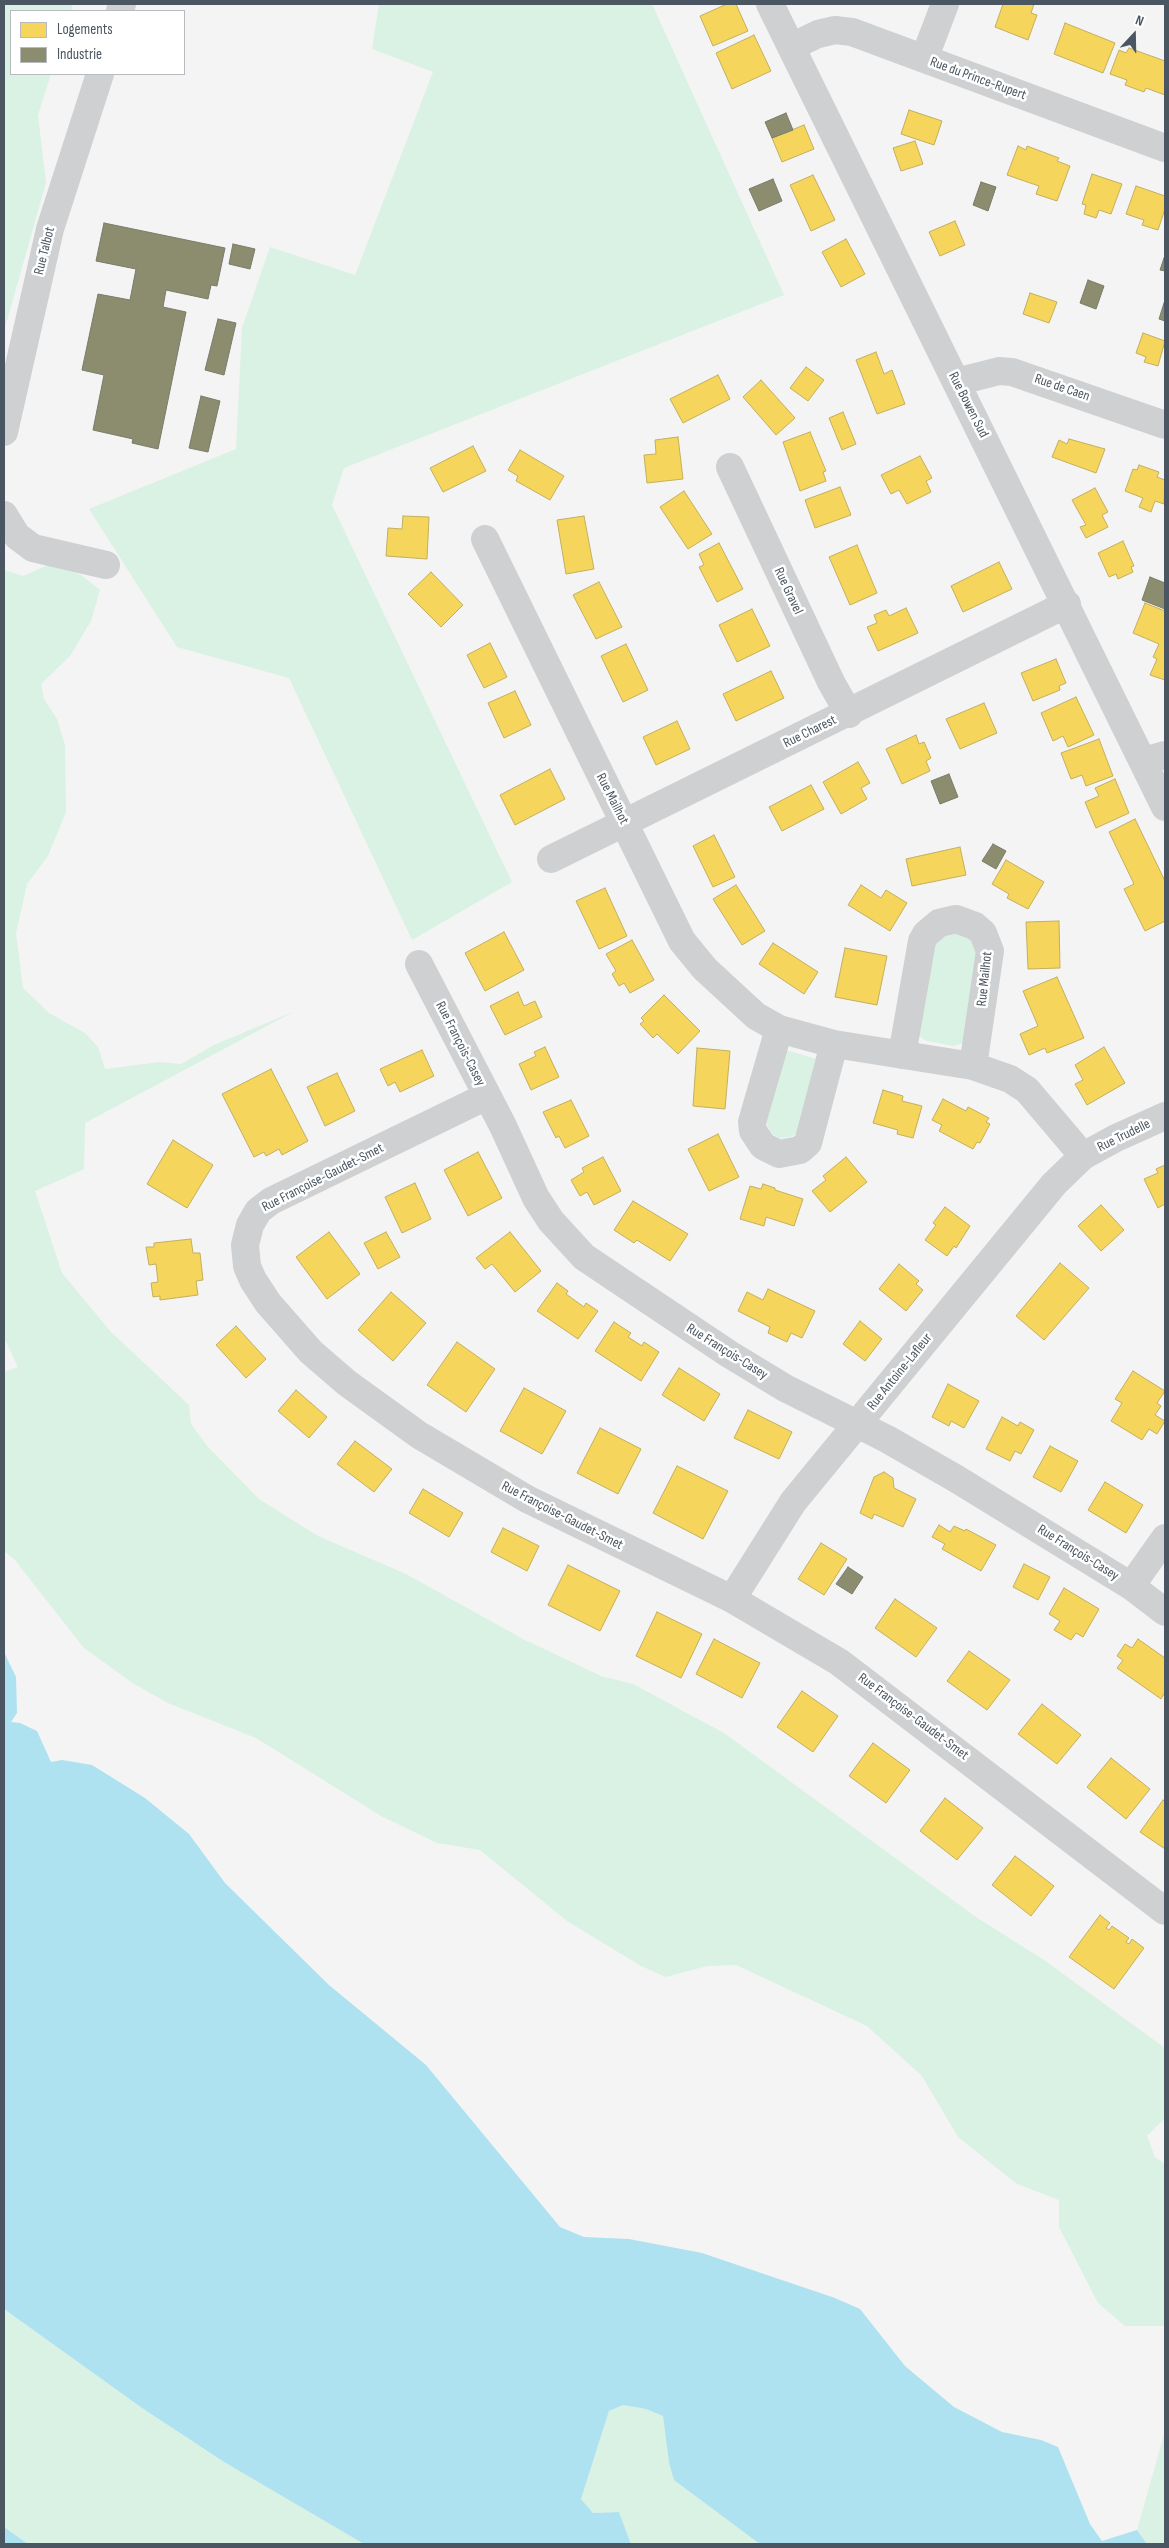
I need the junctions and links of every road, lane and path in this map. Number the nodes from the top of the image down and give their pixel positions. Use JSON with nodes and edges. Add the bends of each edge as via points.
{"nodes":[{"id":1,"x":770,"y":4,"type":"edge"},
{"id":2,"x":945,"y":4,"type":"edge"},
{"id":3,"x":791,"y":47,"type":"junction"},
{"id":4,"x":924,"y":59,"type":"junction"},
{"id":5,"x":100,"y":75,"type":"edge"},
{"id":6,"x":1165,"y":148,"type":"edge"},
{"id":7,"x":956,"y":382,"type":"junction"},
{"id":8,"x":1165,"y":425,"type":"edge"},
{"id":9,"x":4,"y":432,"type":"edge"},
{"id":10,"x":730,"y":467,"type":"dead end"},
{"id":11,"x":4,"y":515,"type":"edge"},
{"id":12,"x":486,"y":539,"type":"dead end"},
{"id":13,"x":106,"y":565,"type":"dead end"},
{"id":14,"x":1068,"y":604,"type":"junction"},
{"id":15,"x":849,"y":714,"type":"junction"},
{"id":16,"x":1154,"y":758,"type":"edge"},
{"id":17,"x":1165,"y":807,"type":"edge"},
{"id":18,"x":623,"y":822,"type":"junction"},
{"id":19,"x":551,"y":859,"type":"dead end"},
{"id":20,"x":419,"y":964,"type":"dead end"},
{"id":21,"x":779,"y":1029,"type":"junction"},
{"id":22,"x":834,"y":1044,"type":"junction"},
{"id":23,"x":902,"y":1054,"type":"junction"},
{"id":24,"x":974,"y":1066,"type":"junction"},
{"id":25,"x":487,"y":1096,"type":"junction"},
{"id":26,"x":1165,"y":1116,"type":"edge"},
{"id":27,"x":1083,"y":1156,"type":"junction"},
{"id":28,"x":857,"y":1424,"type":"junction"},
{"id":29,"x":1165,"y":1538,"type":"edge"},
{"id":30,"x":1131,"y":1586,"type":"junction"},
{"id":31,"x":732,"y":1599,"type":"junction"},
{"id":32,"x":1165,"y":1612,"type":"edge"},
{"id":33,"x":1165,"y":1911,"type":"edge"}],
"edges":[{"from":1,"to":3,"type":"street","name":"Rue Bowen Sud"},
{"from":2,"to":4,"type":"street"},
{"from":3,"to":4,"type":"street","name":"Rue du Prince-Rupert","via":[[818,34],[836,30],[852,32]]},
{"from":3,"to":7,"type":"street","name":"Rue Bowen Sud"},
{"from":4,"to":6,"type":"street","name":"Rue du Prince-Rupert"},
{"from":5,"to":9,"type":"street","name":"Rue Talbot","via":[[50,229]]},
{"from":7,"to":8,"type":"street","name":"Rue de Caen","via":[[999,371],[1012,372]]},
{"from":7,"to":14,"type":"street","name":"Rue Bowen Sud"},
{"from":10,"to":15,"type":"street","name":"Rue Gravel"},
{"from":11,"to":13,"type":"street","via":[[17,536],[33,548]]},
{"from":12,"to":18,"type":"street","name":"Rue Mailhot"},
{"from":14,"to":15,"type":"street","name":"Rue Charest"},
{"from":14,"to":16,"type":"street","name":"Rue Bowen Sud"},
{"from":15,"to":18,"type":"street","name":"Rue Charest"},
{"from":16,"to":17,"type":"street","name":"Rue Bowen Sud"},
{"from":18,"to":19,"type":"street","name":"Rue Charest"},
{"from":18,"to":21,"type":"street","name":"Rue Mailhot","via":[[682,941],[725,990],[756,1016]]},
{"from":20,"to":25,"type":"street","name":"Rue François-Casey"},
{"from":21,"to":22,"type":"street","name":"Rue Mailhot"},
{"from":21,"to":22,"type":"street","via":[[752,1122],[753,1131],[763,1146],[779,1154],[795,1152],[808,1143]]},
{"from":22,"to":23,"type":"street","name":"Rue Mailhot"},
{"from":23,"to":24,"type":"street","name":"Rue Mailhot"},
{"from":23,"to":24,"type":"street","name":"Rue Mailhot","via":[[922,941],[939,923],[956,919],[975,926],[983,933],[990,951]]},
{"from":24,"to":27,"type":"street","name":"Rue Mailhot","via":[[993,1071],[1027,1090]]},
{"from":25,"to":28,"type":"street","name":"Rue François-Casey","via":[[536,1198],[551,1221],[584,1257],[729,1354],[785,1388]]},
{"from":25,"to":31,"type":"street","name":"Rue Françoise-Gaudet-Smet","via":[[270,1201],[258,1211],[250,1225],[245,1245],[247,1266],[253,1280],[268,1304],[311,1352],[347,1383],[419,1435],[526,1499]]},
{"from":26,"to":27,"type":"street","name":"Rue Trudelle"},
{"from":27,"to":28,"type":"street","name":"Rue Antoine-Lafleur","via":[[1054,1184]]},
{"from":28,"to":30,"type":"street","name":"Rue François-Casey","via":[[955,1478]]},
{"from":28,"to":31,"type":"street","name":"Rue Antoine-Lafleur","via":[[780,1519]]},
{"from":29,"to":30,"type":"street"},
{"from":30,"to":32,"type":"street","name":"Rue François-Casey"},
{"from":31,"to":33,"type":"street","name":"Rue Françoise-Gaudet-Smet","via":[[860,1677]]}]}
